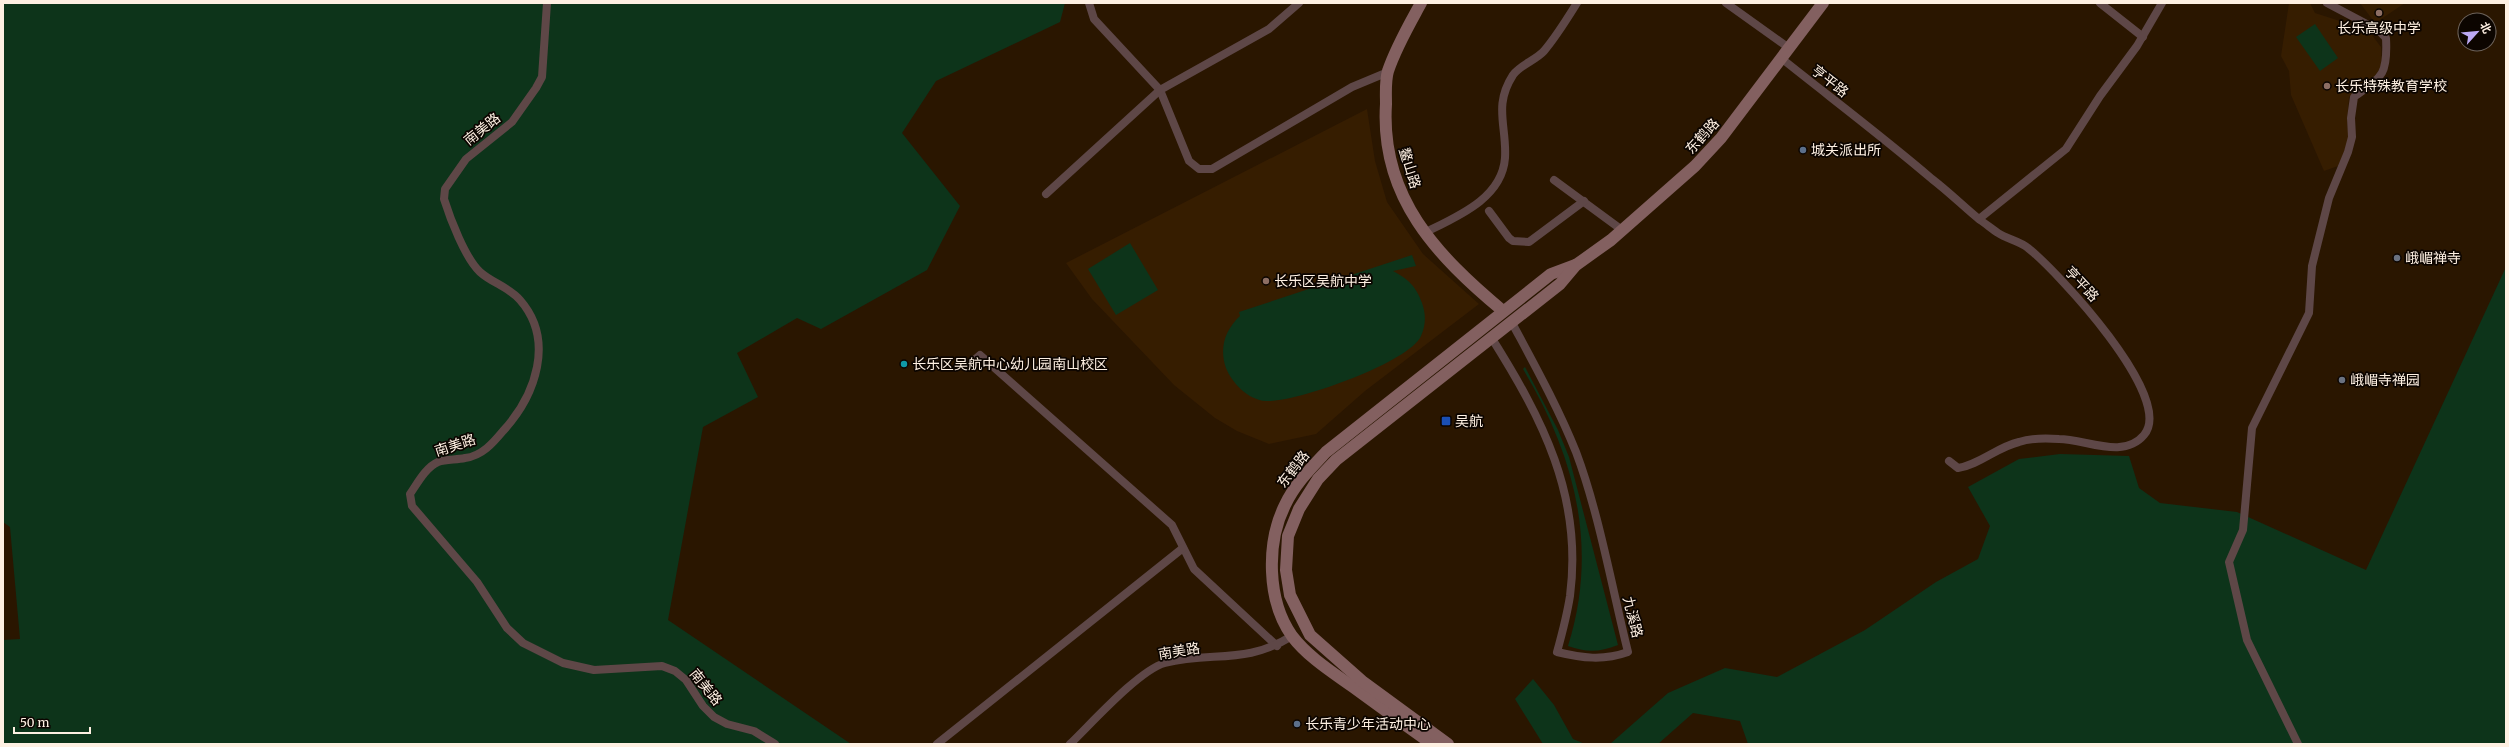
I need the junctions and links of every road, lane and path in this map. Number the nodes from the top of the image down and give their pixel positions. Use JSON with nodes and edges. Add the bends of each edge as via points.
{"nodes":[{"id":1,"x":547,"y":3,"type":"edge"},
{"id":2,"x":1088,"y":3,"type":"edge"},
{"id":3,"x":1299,"y":3,"type":"edge"},
{"id":4,"x":1421,"y":3,"type":"edge"},
{"id":5,"x":1577,"y":3,"type":"edge"},
{"id":6,"x":1726,"y":3,"type":"edge"},
{"id":7,"x":1823,"y":3,"type":"edge"},
{"id":8,"x":2100,"y":3,"type":"edge"},
{"id":9,"x":2162,"y":3,"type":"edge"},
{"id":10,"x":2327,"y":3,"type":"edge"},
{"id":11,"x":2143,"y":37,"type":"junction"},
{"id":12,"x":1789,"y":48,"type":"junction"},
{"id":13,"x":1781,"y":58,"type":"junction"},
{"id":14,"x":1388,"y":72,"type":"junction"},
{"id":15,"x":1160,"y":90,"type":"junction"},
{"id":16,"x":1554,"y":180,"type":"dead end"},
{"id":17,"x":1046,"y":194,"type":"dead end"},
{"id":18,"x":1584,"y":201,"type":"junction"},
{"id":19,"x":1489,"y":211,"type":"dead end"},
{"id":20,"x":1979,"y":219,"type":"junction"},
{"id":21,"x":1622,"y":230,"type":"junction"},
{"id":22,"x":1424,"y":233,"type":"junction"},
{"id":23,"x":1576,"y":265,"type":"junction"},
{"id":24,"x":1503,"y":311,"type":"junction"},
{"id":25,"x":1511,"y":321,"type":"junction"},
{"id":26,"x":1491,"y":337,"type":"junction"},
{"id":27,"x":972,"y":362,"type":"dead end"},
{"id":28,"x":1949,"y":461,"type":"dead end"},
{"id":29,"x":1183,"y":548,"type":"junction"},
{"id":30,"x":1292,"y":636,"type":"junction"},
{"id":31,"x":1277,"y":646,"type":"junction"},
{"id":32,"x":775,"y":744,"type":"edge"},
{"id":33,"x":936,"y":744,"type":"edge"},
{"id":34,"x":1070,"y":744,"type":"edge"},
{"id":35,"x":1432,"y":744,"type":"edge"},
{"id":36,"x":1448,"y":744,"type":"edge"},
{"id":37,"x":2298,"y":744,"type":"edge"}],
"edges":[{"from":1,"to":32,"type":"street","name":"南美路","via":[[542,77],[512,122],[466,159],[445,189],[444,199],[479,271],[519,298],[527,309],[538,336],[540,361],[524,402],[507,427],[490,446],[477,455],[437,463],[419,480],[410,494],[412,506],[477,582],[507,628],[523,643],[563,663],[594,670],[662,666],[686,680],[714,717],[727,724],[754,731]]},
{"from":2,"to":15,"type":"street","via":[[1094,19]]},
{"from":3,"to":15,"type":"street","via":[[1269,29]]},
{"from":4,"to":14,"type":"main road","name":"鳌山路","via":[[1401,39]]},
{"from":5,"to":22,"type":"street","via":[[1544,52],[1514,74],[1503,96],[1501,122],[1505,158],[1498,181],[1481,202]]},
{"from":6,"to":12,"type":"street"},
{"from":7,"to":12,"type":"main road","name":"东鹤路"},
{"from":8,"to":11,"type":"street"},
{"from":9,"to":11,"type":"street"},
{"from":10,"to":37,"type":"street","via":[[2378,30],[2386,38],[2385,71],[2354,97],[2352,137],[2329,198],[2312,266],[2309,313],[2252,428],[2243,530],[2229,562],[2247,640]]},
{"from":11,"to":20,"type":"street","via":[[2100,96],[2066,149]]},
{"from":12,"to":13,"type":"main road","name":"东鹤路"},
{"from":13,"to":20,"type":"street","name":"亨平路","via":[[1932,178]]},
{"from":13,"to":21,"type":"main road","name":"东鹤路","via":[[1722,138],[1691,171]]},
{"from":14,"to":15,"type":"street","via":[[1352,87],[1212,169],[1199,169],[1189,161]]},
{"from":14,"to":22,"type":"main road","name":"鳌山路","via":[[1385,118],[1388,148],[1395,179],[1407,206]]},
{"from":15,"to":17,"type":"street"},
{"from":16,"to":18,"type":"street"},
{"from":18,"to":19,"type":"street","via":[[1529,242],[1513,241],[1509,238]]},
{"from":18,"to":21,"type":"street"},
{"from":20,"to":28,"type":"street","name":"亨平路","via":[[1998,233],[2027,246],[2096,317],[2122,355],[2142,392],[2149,409],[2149,424],[2146,434],[2137,442],[2124,446],[2109,447],[2039,438],[2018,442],[1967,467],[1958,468]]},
{"from":21,"to":23,"type":"main road","name":"东鹤路"},
{"from":22,"to":24,"type":"main road","name":"鳌山路","via":[[1462,274]]},
{"from":23,"to":24,"type":"main road","name":"东鹤路","via":[[1551,274]]},
{"from":23,"to":25,"type":"main road","name":"东鹤路","via":[[1560,284]]},
{"from":24,"to":30,"type":"main road","name":"东鹤路","via":[[1326,452],[1302,478],[1284,505],[1277,529],[1272,570],[1277,604]]},
{"from":25,"to":26,"type":"main road","name":"东鹤路"},
{"from":25,"to":26,"type":"street","name":"九溪路","via":[[1562,418],[1576,453],[1588,490],[1628,652],[1599,659],[1557,652],[1570,596],[1572,562],[1571,532],[1563,484],[1540,421]]},
{"from":26,"to":36,"type":"main road","name":"东鹤路","via":[[1355,444],[1318,479],[1299,509],[1288,536],[1286,551],[1290,595],[1310,635],[1362,681]]},
{"from":27,"to":29,"type":"street","via":[[980,355],[1172,525]]},
{"from":29,"to":31,"type":"street","via":[[1194,569]]},
{"from":29,"to":33,"type":"street"},
{"from":30,"to":31,"type":"street","name":"南美路"},
{"from":30,"to":35,"type":"main road","name":"东鹤路","via":[[1320,663]]},
{"from":31,"to":34,"type":"street","name":"南美路","via":[[1252,654],[1177,661],[1153,668],[1108,706]]}]}
